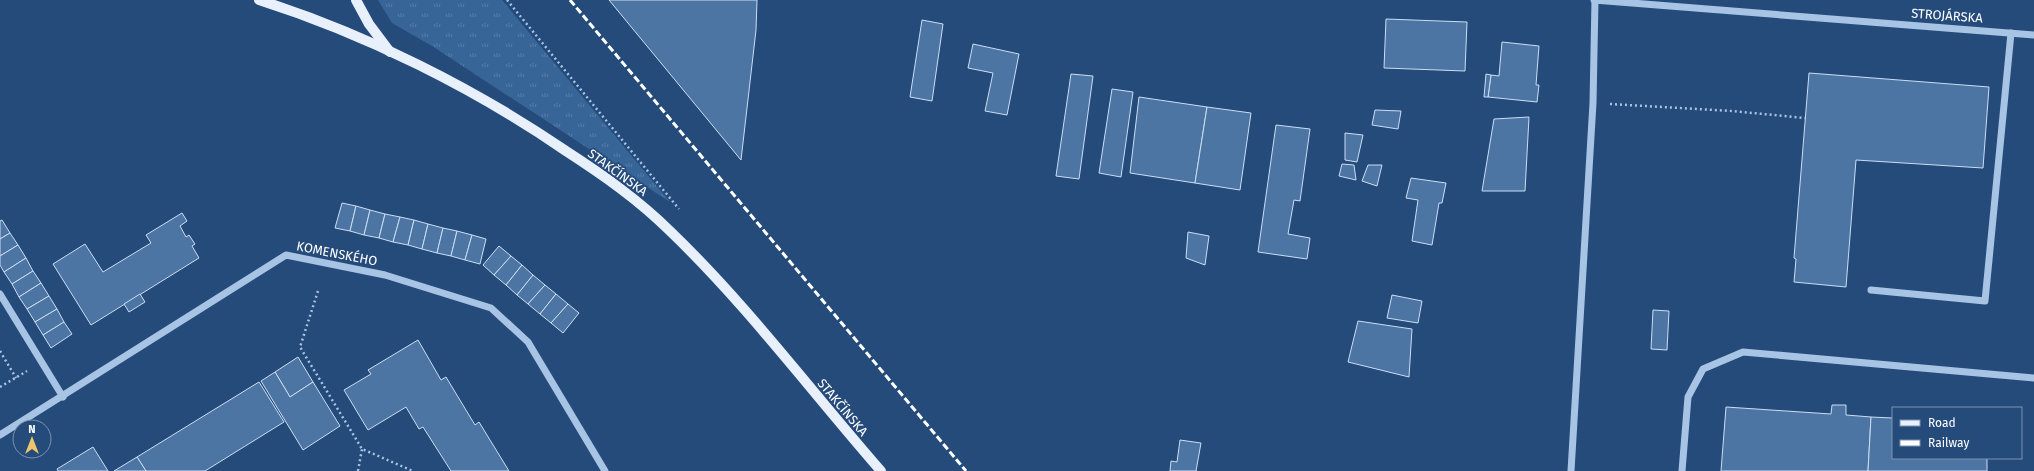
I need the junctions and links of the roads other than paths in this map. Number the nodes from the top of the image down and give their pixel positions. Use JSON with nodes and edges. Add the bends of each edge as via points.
{"nodes":[{"id":1,"x":260,"y":0,"type":"edge"},
{"id":2,"x":356,"y":0,"type":"edge"},
{"id":3,"x":1595,"y":0,"type":"edge"},
{"id":4,"x":1649,"y":2,"type":"edge"},
{"id":5,"x":2011,"y":33,"type":"junction"},
{"id":6,"x":2034,"y":34,"type":"edge"},
{"id":7,"x":390,"y":52,"type":"junction"},
{"id":8,"x":1871,"y":290,"type":"dead end"},
{"id":9,"x":0,"y":294,"type":"edge"},
{"id":10,"x":2034,"y":378,"type":"edge"},
{"id":11,"x":63,"y":397,"type":"junction"},
{"id":12,"x":0,"y":435,"type":"edge"},
{"id":13,"x":605,"y":471,"type":"edge"},
{"id":14,"x":881,"y":471,"type":"edge"},
{"id":15,"x":1571,"y":471,"type":"edge"},
{"id":16,"x":1682,"y":471,"type":"edge"}],
"edges":[{"from":1,"to":7,"type":"main road","name":"STAKČÍNSKA","via":[[293,10]]},
{"from":2,"to":7,"type":"main road","via":[[369,24]]},
{"from":3,"to":4,"type":"street","name":"STROJÁRSKA"},
{"from":3,"to":15,"type":"street","via":[[1593,103]]},
{"from":4,"to":5,"type":"street","name":"STROJÁRSKA"},
{"from":5,"to":6,"type":"street","name":"STROJÁRSKA"},
{"from":5,"to":8,"type":"street","via":[[1985,301]]},
{"from":7,"to":14,"type":"main road","name":"STAKČÍNSKA","via":[[522,121],[633,198],[670,230],[746,310]]},
{"from":9,"to":11,"type":"street"},
{"from":10,"to":16,"type":"street","via":[[1743,352],[1703,369],[1688,397]]},
{"from":11,"to":12,"type":"street","name":"KOMENSKÉHO"},
{"from":11,"to":13,"type":"street","name":"KOMENSKÉHO","via":[[286,256],[385,275],[491,308],[528,342]]}]}
